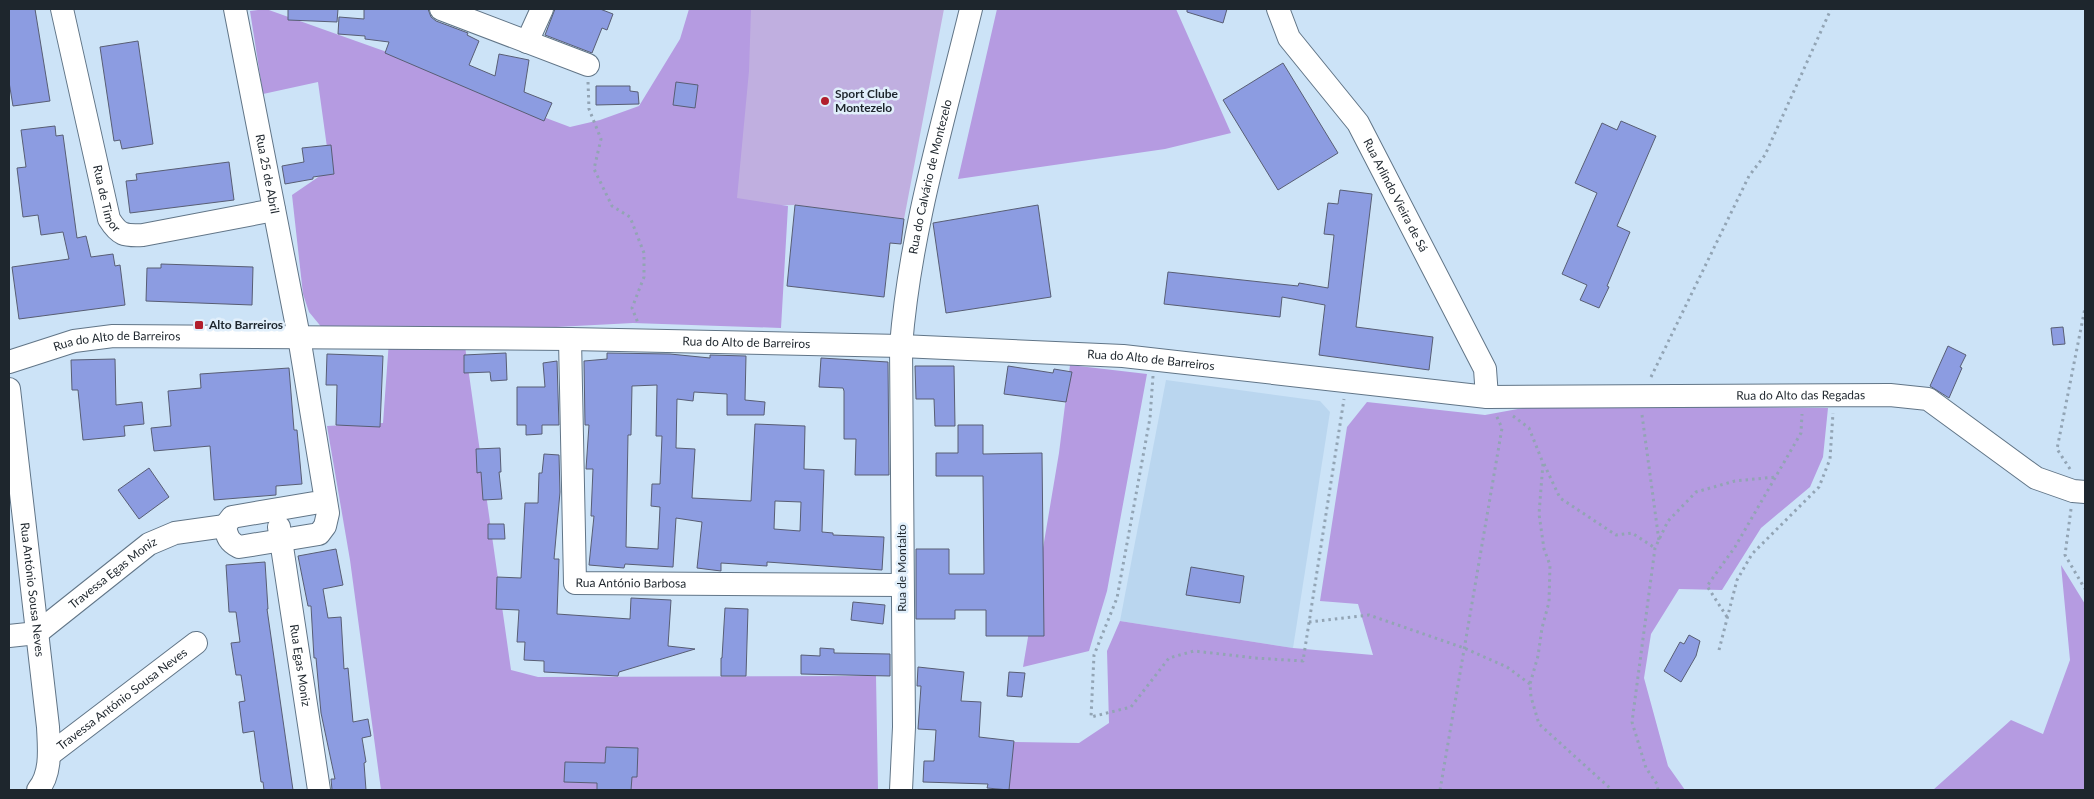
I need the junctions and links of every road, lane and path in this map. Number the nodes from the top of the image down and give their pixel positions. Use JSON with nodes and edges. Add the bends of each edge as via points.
{"nodes":[{"id":1,"x":62,"y":9,"type":"edge"},
{"id":2,"x":235,"y":9,"type":"edge"},
{"id":3,"x":441,"y":9,"type":"edge"},
{"id":4,"x":542,"y":9,"type":"edge"},
{"id":5,"x":971,"y":9,"type":"edge"},
{"id":6,"x":1278,"y":9,"type":"edge"},
{"id":7,"x":1831,"y":9,"type":"edge"},
{"id":8,"x":527,"y":42,"type":"junction"},
{"id":9,"x":588,"y":65,"type":"joint"},
{"id":10,"x":274,"y":210,"type":"junction"},
{"id":11,"x":2085,"y":308,"type":"edge"},
{"id":12,"x":299,"y":338,"type":"junction"},
{"id":13,"x":570,"y":339,"type":"junction"},
{"id":14,"x":642,"y":340,"type":"junction"},
{"id":15,"x":901,"y":346,"type":"junction"},
{"id":16,"x":1155,"y":360,"type":"junction"},
{"id":17,"x":9,"y":362,"type":"edge"},
{"id":18,"x":1346,"y":381,"type":"junction"},
{"id":19,"x":9,"y":389,"type":"edge"},
{"id":20,"x":1834,"y":395,"type":"junction"},
{"id":21,"x":1640,"y":396,"type":"junction"},
{"id":22,"x":1803,"y":396,"type":"junction"},
{"id":23,"x":1487,"y":397,"type":"junction"},
{"id":24,"x":1543,"y":463,"type":"junction"},
{"id":25,"x":1776,"y":477,"type":"junction"},
{"id":26,"x":2079,"y":491,"type":"edge"},
{"id":27,"x":326,"y":501,"type":"junction"},
{"id":28,"x":276,"y":509,"type":"junction"},
{"id":29,"x":226,"y":526,"type":"junction"},
{"id":30,"x":282,"y":541,"type":"junction"},
{"id":31,"x":1659,"y":541,"type":"junction"},
{"id":32,"x":1655,"y":548,"type":"junction"},
{"id":33,"x":902,"y":585,"type":"junction"},
{"id":34,"x":2085,"y":589,"type":"edge"},
{"id":35,"x":1727,"y":617,"type":"junction"},
{"id":36,"x":1309,"y":622,"type":"junction"},
{"id":37,"x":37,"y":633,"type":"junction"},
{"id":38,"x":9,"y":636,"type":"edge"},
{"id":39,"x":196,"y":643,"type":"dead end"},
{"id":40,"x":1464,"y":648,"type":"junction"},
{"id":41,"x":1719,"y":650,"type":"dead end"},
{"id":42,"x":1530,"y":684,"type":"junction"},
{"id":43,"x":49,"y":755,"type":"junction"},
{"id":44,"x":38,"y":790,"type":"edge"},
{"id":45,"x":318,"y":790,"type":"edge"},
{"id":46,"x":901,"y":790,"type":"edge"},
{"id":47,"x":1440,"y":790,"type":"edge"},
{"id":48,"x":1612,"y":790,"type":"edge"},
{"id":49,"x":1658,"y":790,"type":"edge"}],
"edges":[{"from":1,"to":10,"type":"street","name":"Rua de Timor","via":[[109,219],[116,230],[127,236],[143,236]]},
{"from":2,"to":10,"type":"street","name":"Rua 25 de Abril"},
{"from":3,"to":8,"type":"street"},
{"from":4,"to":8,"type":"street"},
{"from":5,"to":15,"type":"street","name":"Rua do Calvário de Montezelo","via":[[915,236]]},
{"from":6,"to":23,"type":"street","name":"Rua Arlindo Vieira de Sá","via":[[1289,38],[1358,123],[1484,369]]},
{"from":7,"to":21,"type":"path","via":[[1765,155],[1749,176]]},
{"from":8,"to":9,"type":"street"},
{"from":9,"to":14,"type":"path","via":[[589,108],[601,139],[594,169],[612,206],[630,217],[644,252],[644,278],[632,308]]},
{"from":10,"to":12,"type":"street","name":"Rua 25 de Abril"},
{"from":11,"to":26,"type":"path","via":[[2057,449]]},
{"from":12,"to":13,"type":"street","name":"Rua do Alto de Barreiros"},
{"from":12,"to":17,"type":"street","name":"Rua do Alto de Barreiros","via":[[112,336],[74,341]]},
{"from":12,"to":27,"type":"street"},
{"from":13,"to":14,"type":"street","name":"Rua do Alto de Barreiros"},
{"from":13,"to":33,"type":"street","name":"Rua António Barbosa","via":[[575,583]]},
{"from":14,"to":15,"type":"street","name":"Rua do Alto de Barreiros"},
{"from":15,"to":16,"type":"street","name":"Rua do Alto de Barreiros"},
{"from":15,"to":33,"type":"street","name":"Rua de Montalto"},
{"from":16,"to":18,"type":"street","name":"Rua do Alto de Barreiros"},
{"from":16,"to":36,"type":"path","via":[[1150,418],[1117,598],[1094,655],[1091,717],[1131,706],[1169,658],[1194,651],[1303,661]]},
{"from":18,"to":23,"type":"street","name":"Rua do Alto de Barreiros"},
{"from":18,"to":36,"type":"path"},
{"from":19,"to":37,"type":"street","name":"Rua António Sousa Neves"},
{"from":20,"to":22,"type":"street","name":"Rua do Alto das Regadas"},
{"from":20,"to":26,"type":"street","name":"Rua do Alto das Regadas","via":[[1928,399],[2036,478]]},
{"from":20,"to":35,"type":"path","via":[[1830,459],[1819,487],[1752,554],[1737,580]]},
{"from":21,"to":22,"type":"street","name":"Rua do Alto das Regadas"},
{"from":21,"to":23,"type":"street","name":"Rua do Alto das Regadas"},
{"from":21,"to":31,"type":"path"},
{"from":22,"to":25,"type":"path","via":[[1801,433]]},
{"from":23,"to":24,"type":"path","via":[[1529,428]]},
{"from":23,"to":40,"type":"path","via":[[1502,428]]},
{"from":24,"to":32,"type":"path","via":[[1560,498],[1616,535],[1632,533]]},
{"from":24,"to":42,"type":"path","via":[[1539,514],[1550,565],[1549,602]]},
{"from":25,"to":31,"type":"path","via":[[1735,481],[1696,492],[1668,521]]},
{"from":25,"to":35,"type":"path","via":[[1735,547],[1707,586]]},
{"from":26,"to":34,"type":"path","via":[[2064,555]]},
{"from":27,"to":28,"type":"street"},
{"from":27,"to":30,"type":"street","via":[[326,526],[319,534]]},
{"from":28,"to":29,"type":"street","via":[[232,517]]},
{"from":28,"to":30,"type":"street","name":"Rua Egas Moniz"},
{"from":29,"to":30,"type":"street","via":[[227,538],[239,547]]},
{"from":29,"to":37,"type":"street","name":"Travessa Egas Moniz","via":[[175,533],[149,544]]},
{"from":30,"to":45,"type":"street","name":"Rua Egas Moniz"},
{"from":31,"to":32,"type":"path"},
{"from":32,"to":49,"type":"path","via":[[1632,722],[1646,768],[1658,784]]},
{"from":33,"to":46,"type":"street","name":"Rua de Montalto","via":[[904,727]]},
{"from":35,"to":41,"type":"path"},
{"from":36,"to":40,"type":"path","via":[[1369,615]]},
{"from":37,"to":38,"type":"street"},
{"from":37,"to":43,"type":"street","name":"Rua António Sousa Neves"},
{"from":39,"to":43,"type":"street","name":"Travessa António Sousa Neves"},
{"from":40,"to":42,"type":"path","via":[[1507,667]]},
{"from":40,"to":47,"type":"path"},
{"from":42,"to":48,"type":"path","via":[[1539,724]]},
{"from":43,"to":44,"type":"street","name":"Rua António Sousa Neves"}]}
